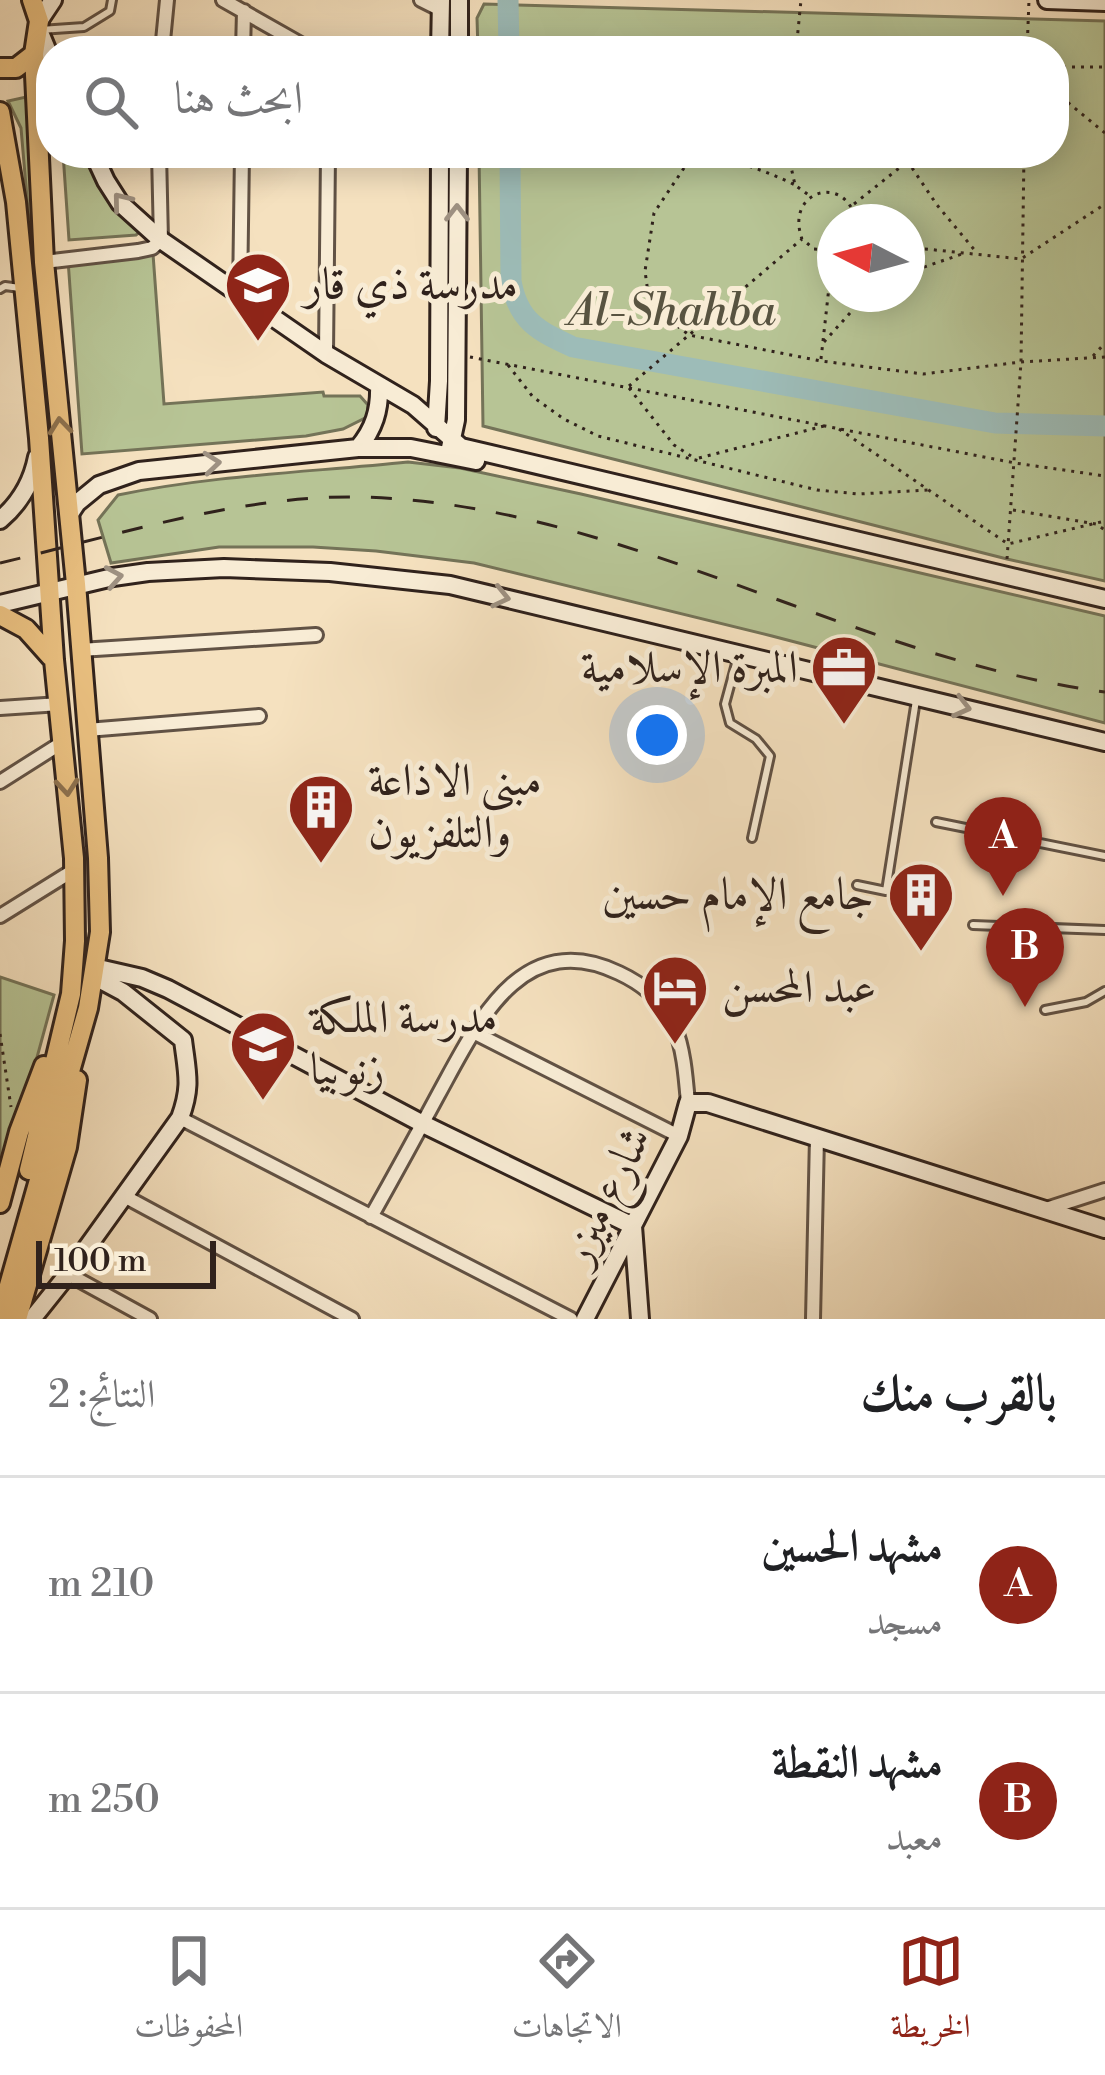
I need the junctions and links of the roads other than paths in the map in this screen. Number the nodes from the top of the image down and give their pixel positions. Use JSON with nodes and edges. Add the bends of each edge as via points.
{"nodes":[{"id":1,"x":32,"y":0,"type":"edge"},
{"id":2,"x":53,"y":0,"type":"edge"},
{"id":3,"x":112,"y":0,"type":"edge"},
{"id":4,"x":167,"y":0,"type":"edge"},
{"id":5,"x":223,"y":0,"type":"edge"},
{"id":6,"x":422,"y":0,"type":"edge"},
{"id":7,"x":459,"y":0,"type":"edge"},
{"id":8,"x":1047,"y":0,"type":"edge"},
{"id":9,"x":1105,"y":2,"type":"edge"},
{"id":10,"x":441,"y":5,"type":"edge"},
{"id":11,"x":244,"y":11,"type":"junction"},
{"id":12,"x":39,"y":25,"type":"junction"},
{"id":13,"x":40,"y":36,"type":"edge"},
{"id":14,"x":164,"y":36,"type":"edge"},
{"id":15,"x":244,"y":36,"type":"edge"},
{"id":16,"x":287,"y":36,"type":"edge"},
{"id":17,"x":440,"y":36,"type":"edge"},
{"id":18,"x":459,"y":36,"type":"edge"},
{"id":19,"x":36,"y":59,"type":"edge"},
{"id":20,"x":0,"y":68,"type":"edge"},
{"id":21,"x":0,"y":112,"type":"edge"},
{"id":22,"x":5,"y":168,"type":"edge"},
{"id":23,"x":43,"y":168,"type":"edge"},
{"id":24,"x":100,"y":168,"type":"edge"},
{"id":25,"x":159,"y":168,"type":"edge"},
{"id":26,"x":242,"y":168,"type":"edge"},
{"id":27,"x":328,"y":168,"type":"edge"},
{"id":28,"x":440,"y":168,"type":"edge"},
{"id":29,"x":458,"y":168,"type":"edge"},
{"id":30,"x":161,"y":240,"type":"junction"},
{"id":31,"x":44,"y":262,"type":"junction"},
{"id":32,"x":23,"y":288,"type":"junction"},
{"id":33,"x":0,"y":289,"type":"edge"},
{"id":34,"x":240,"y":297,"type":"junction"},
{"id":35,"x":326,"y":354,"type":"junction"},
{"id":36,"x":379,"y":386,"type":"junction"},
{"id":37,"x":438,"y":394,"type":"junction"},
{"id":38,"x":413,"y":405,"type":"junction"},
{"id":39,"x":436,"y":423,"type":"junction"},
{"id":40,"x":39,"y":438,"type":"junction"},
{"id":41,"x":358,"y":448,"type":"junction"},
{"id":42,"x":446,"y":450,"type":"junction"},
{"id":43,"x":69,"y":515,"type":"junction"},
{"id":44,"x":0,"y":520,"type":"edge"},
{"id":45,"x":76,"y":584,"type":"junction"},
{"id":46,"x":48,"y":591,"type":"junction"},
{"id":47,"x":1105,"y":603,"type":"edge"},
{"id":48,"x":0,"y":604,"type":"edge"},
{"id":49,"x":0,"y":615,"type":"edge"},
{"id":50,"x":316,"y":635,"type":"dead end"},
{"id":51,"x":80,"y":650,"type":"junction"},
{"id":52,"x":738,"y":652,"type":"junction"},
{"id":53,"x":53,"y":660,"type":"junction"},
{"id":54,"x":917,"y":696,"type":"junction"},
{"id":55,"x":60,"y":704,"type":"junction"},
{"id":56,"x":0,"y":709,"type":"edge"},
{"id":57,"x":260,"y":716,"type":"dead end"},
{"id":58,"x":87,"y":730,"type":"junction"},
{"id":59,"x":63,"y":742,"type":"junction"},
{"id":60,"x":1105,"y":742,"type":"edge"},
{"id":61,"x":0,"y":782,"type":"edge"},
{"id":62,"x":936,"y":822,"type":"dead end"},
{"id":63,"x":752,"y":838,"type":"dead end"},
{"id":64,"x":1105,"y":856,"type":"edge"},
{"id":65,"x":74,"y":870,"type":"junction"},
{"id":66,"x":857,"y":885,"type":"dead end"},
{"id":67,"x":0,"y":916,"type":"edge"},
{"id":68,"x":973,"y":925,"type":"dead end"},
{"id":69,"x":1105,"y":930,"type":"edge"},
{"id":70,"x":94,"y":972,"type":"junction"},
{"id":71,"x":1105,"y":991,"type":"edge"},
{"id":72,"x":71,"y":994,"type":"junction"},
{"id":73,"x":88,"y":1008,"type":"junction"},
{"id":74,"x":1045,"y":1010,"type":"dead end"},
{"id":75,"x":473,"y":1032,"type":"junction"},
{"id":76,"x":688,"y":1102,"type":"junction"},
{"id":77,"x":180,"y":1118,"type":"junction"},
{"id":78,"x":423,"y":1124,"type":"junction"},
{"id":79,"x":679,"y":1136,"type":"junction"},
{"id":80,"x":817,"y":1137,"type":"junction"},
{"id":81,"x":1105,"y":1190,"type":"edge"},
{"id":82,"x":124,"y":1196,"type":"junction"},
{"id":83,"x":0,"y":1203,"type":"edge"},
{"id":84,"x":1042,"y":1210,"type":"junction"},
{"id":85,"x":371,"y":1217,"type":"junction"},
{"id":86,"x":633,"y":1226,"type":"junction"},
{"id":87,"x":1105,"y":1229,"type":"edge"},
{"id":88,"x":29,"y":1272,"type":"junction"},
{"id":89,"x":68,"y":1274,"type":"junction"},
{"id":90,"x":0,"y":1279,"type":"edge"},
{"id":91,"x":331,"y":1314,"type":"edge"},
{"id":92,"x":0,"y":1317,"type":"edge"},
{"id":93,"x":17,"y":1319,"type":"edge"},
{"id":94,"x":32,"y":1319,"type":"edge"},
{"id":95,"x":151,"y":1319,"type":"edge"},
{"id":96,"x":352,"y":1319,"type":"edge"},
{"id":97,"x":572,"y":1319,"type":"edge"},
{"id":98,"x":585,"y":1319,"type":"edge"},
{"id":99,"x":640,"y":1319,"type":"edge"},
{"id":100,"x":814,"y":1319,"type":"edge"}],
"edges":[{"from":1,"to":12,"type":"main road"},
{"from":2,"to":12,"type":"main road"},
{"from":3,"to":12,"type":"lane","via":[[110,11],[84,27]]},
{"from":4,"to":14,"type":"street"},
{"from":5,"to":11,"type":"street"},
{"from":6,"to":10,"type":"street"},
{"from":7,"to":18,"type":"main road"},
{"from":8,"to":9,"type":"main road"},
{"from":10,"to":17,"type":"main road"},
{"from":11,"to":15,"type":"street"},
{"from":11,"to":16,"type":"street"},
{"from":12,"to":13,"type":"main road"},
{"from":19,"to":20,"type":"main road"},
{"from":21,"to":22,"type":"main road"},
{"from":22,"to":32,"type":"main road"},
{"from":23,"to":31,"type":"main road"},
{"from":30,"to":24,"type":"main road","one_way":true,"via":[[120,202]]},
{"from":25,"to":30,"type":"street"},
{"from":26,"to":34,"type":"street"},
{"from":27,"to":35,"type":"street"},
{"from":28,"to":37,"type":"main road"},
{"from":42,"to":29,"type":"main road","one_way":true,"via":[[456,420]]},
{"from":30,"to":31,"type":"street","via":[[138,251]]},
{"from":30,"to":34,"type":"main road"},
{"from":43,"to":31,"type":"main road","one_way":true},
{"from":32,"to":33,"type":"lane"},
{"from":32,"to":40,"type":"main road"},
{"from":34,"to":35,"type":"main road"},
{"from":35,"to":36,"type":"main road"},
{"from":36,"to":38,"type":"main road"},
{"from":36,"to":41,"type":"main road","via":[[374,425]]},
{"from":37,"to":38,"type":"main road"},
{"from":37,"to":39,"type":"main road"},
{"from":38,"to":39,"type":"main road"},
{"from":39,"to":42,"type":"main road"},
{"from":40,"to":44,"type":"main road","via":[[30,483]]},
{"from":40,"to":46,"type":"main road"},
{"from":41,"to":42,"type":"main road"},
{"from":43,"to":41,"type":"main road","one_way":true,"via":[[99,485],[125,474]]},
{"from":42,"to":47,"type":"main road"},
{"from":42,"to":47,"type":"main road"},
{"from":43,"to":45,"type":"main road"},
{"from":45,"to":46,"type":"main road"},
{"from":45,"to":51,"type":"main road"},
{"from":45,"to":52,"type":"main road","one_way":true,"via":[[224,568],[384,577]]},
{"from":46,"to":48,"type":"main road"},
{"from":46,"to":53,"type":"main road"},
{"from":49,"to":53,"type":"main road","via":[[26,628]]},
{"from":50,"to":51,"type":"street"},
{"from":51,"to":58,"type":"main road"},
{"from":52,"to":54,"type":"main road"},
{"from":52,"to":63,"type":"lane","via":[[725,704],[730,723],[770,756]]},
{"from":53,"to":55,"type":"main road"},
{"from":54,"to":60,"type":"main road","one_way":true},
{"from":54,"to":66,"type":"lane","via":[[886,891]]},
{"from":55,"to":56,"type":"street"},
{"from":55,"to":59,"type":"main road"},
{"from":57,"to":58,"type":"street"},
{"from":58,"to":70,"type":"main road","via":[[100,932]]},
{"from":59,"to":61,"type":"street"},
{"from":59,"to":65,"type":"main road","one_way":true},
{"from":62,"to":64,"type":"lane"},
{"from":65,"to":67,"type":"street"},
{"from":65,"to":72,"type":"main road"},
{"from":68,"to":69,"type":"lane"},
{"from":70,"to":73,"type":"main road"},
{"from":70,"to":77,"type":"main road","via":[[183,1040],[190,1078]]},
{"from":70,"to":78,"type":"main road","via":[[168,989]]},
{"from":71,"to":74,"type":"lane"},
{"from":72,"to":83,"type":"main road"},
{"from":72,"to":90,"type":"main road"},
{"from":73,"to":88,"type":"main road","via":[[68,1147]]},
{"from":73,"to":92,"type":"main road"},
{"from":75,"to":76,"type":"street","via":[[496,999],[537,967],[591,962],[660,1001],[683,1046]]},
{"from":75,"to":78,"type":"street"},
{"from":75,"to":79,"type":"street"},
{"from":76,"to":79,"type":"main road","name":"شارع ميزر"},
{"from":76,"to":80,"type":"main road"},
{"from":77,"to":82,"type":"main road"},
{"from":77,"to":85,"type":"street"},
{"from":78,"to":85,"type":"street"},
{"from":78,"to":86,"type":"main road"},
{"from":79,"to":86,"type":"main road","name":"شارع ميزر"},
{"from":80,"to":84,"type":"main road"},
{"from":80,"to":100,"type":"street"},
{"from":81,"to":84,"type":"street"},
{"from":82,"to":89,"type":"main road"},
{"from":82,"to":91,"type":"street"},
{"from":84,"to":87,"type":"main road"},
{"from":85,"to":97,"type":"street"},
{"from":86,"to":98,"type":"main road","name":"شارع ميزر"},
{"from":86,"to":99,"type":"main road"},
{"from":88,"to":89,"type":"main road","via":[[55,1281]]},
{"from":88,"to":93,"type":"main road"},
{"from":89,"to":94,"type":"main road"},
{"from":89,"to":95,"type":"street"},
{"from":91,"to":96,"type":"street"}]}
